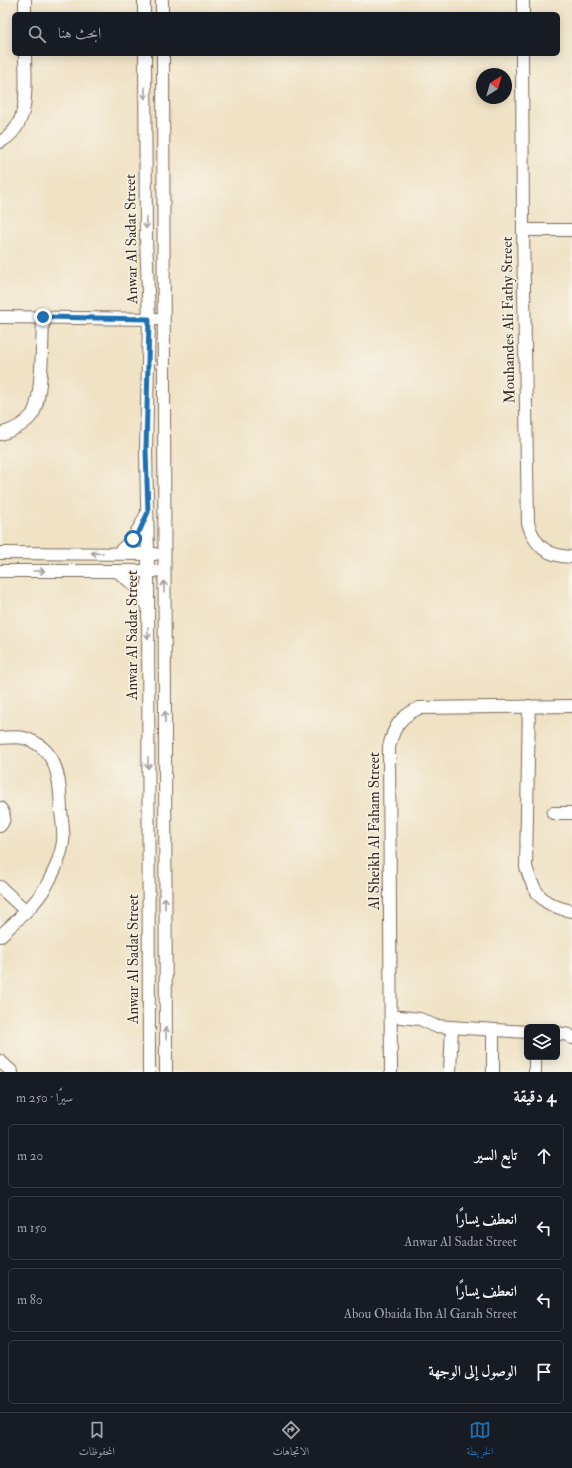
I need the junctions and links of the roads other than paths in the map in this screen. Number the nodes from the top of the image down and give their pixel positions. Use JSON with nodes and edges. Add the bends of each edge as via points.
{"nodes":[{"id":1,"x":25,"y":0,"type":"edge"},
{"id":2,"x":144,"y":0,"type":"edge"},
{"id":3,"x":162,"y":0,"type":"edge"},
{"id":4,"x":524,"y":0,"type":"edge"},
{"id":5,"x":25,"y":12,"type":"edge"},
{"id":6,"x":144,"y":12,"type":"edge"},
{"id":7,"x":162,"y":12,"type":"edge"},
{"id":8,"x":523,"y":12,"type":"edge"},
{"id":9,"x":25,"y":56,"type":"edge"},
{"id":10,"x":145,"y":56,"type":"edge"},
{"id":11,"x":162,"y":56,"type":"edge"},
{"id":12,"x":522,"y":56,"type":"edge"},
{"id":13,"x":0,"y":142,"type":"edge"},
{"id":14,"x":522,"y":230,"type":"junction"},
{"id":15,"x":572,"y":230,"type":"edge"},
{"id":16,"x":0,"y":317,"type":"edge"},
{"id":17,"x":43,"y":317,"type":"junction"},
{"id":18,"x":149,"y":319,"type":"junction"},
{"id":19,"x":163,"y":319,"type":"junction"},
{"id":20,"x":0,"y":434,"type":"edge"},
{"id":21,"x":148,"y":512,"type":"junction"},
{"id":22,"x":0,"y":553,"type":"edge"},
{"id":23,"x":118,"y":553,"type":"junction"},
{"id":24,"x":148,"y":553,"type":"junction"},
{"id":25,"x":164,"y":554,"type":"junction"},
{"id":26,"x":572,"y":557,"type":"edge"},
{"id":27,"x":0,"y":571,"type":"edge"},
{"id":28,"x":117,"y":571,"type":"junction"},
{"id":29,"x":148,"y":571,"type":"junction"},
{"id":30,"x":164,"y":571,"type":"junction"},
{"id":31,"x":148,"y":606,"type":"junction"},
{"id":32,"x":530,"y":706,"type":"junction"},
{"id":33,"x":572,"y":706,"type":"edge"},
{"id":34,"x":0,"y":738,"type":"edge"},
{"id":35,"x":0,"y":808,"type":"edge"},
{"id":36,"x":553,"y":813,"type":"dead end"},
{"id":37,"x":572,"y":813,"type":"edge"},
{"id":38,"x":0,"y":826,"type":"edge"},
{"id":39,"x":0,"y":887,"type":"edge"},
{"id":40,"x":26,"y":911,"type":"junction"},
{"id":41,"x":572,"y":911,"type":"edge"},
{"id":42,"x":0,"y":936,"type":"edge"},
{"id":43,"x":391,"y":1016,"type":"junction"},
{"id":44,"x":452,"y":1028,"type":"junction"},
{"id":45,"x":493,"y":1030,"type":"junction"},
{"id":46,"x":524,"y":1032,"type":"edge"},
{"id":47,"x":560,"y":1034,"type":"edge"},
{"id":48,"x":572,"y":1038,"type":"edge"},
{"id":49,"x":534,"y":1060,"type":"edge"},
{"id":50,"x":0,"y":1061,"type":"edge"},
{"id":51,"x":12,"y":1072,"type":"edge"},
{"id":52,"x":149,"y":1072,"type":"edge"},
{"id":53,"x":166,"y":1072,"type":"edge"},
{"id":54,"x":391,"y":1072,"type":"edge"},
{"id":55,"x":450,"y":1072,"type":"edge"},
{"id":56,"x":493,"y":1072,"type":"edge"},
{"id":57,"x":534,"y":1072,"type":"edge"}],
"edges":[{"from":1,"to":5,"type":"street"},
{"from":2,"to":6,"type":"street"},
{"from":3,"to":7,"type":"street"},
{"from":4,"to":8,"type":"street"},
{"from":9,"to":13,"type":"street","via":[[24,111],[14,132]]},
{"from":10,"to":18,"type":"street","name":"Anwar Al Sadat Street","one_way":true},
{"from":11,"to":19,"type":"street","name":"Anwar Al Sadat Street"},
{"from":12,"to":14,"type":"street","name":"Mouhandes Ali Fathy Street"},
{"from":14,"to":15,"type":"street"},
{"from":14,"to":26,"type":"street","name":"Mouhandes Ali Fathy Street","via":[[528,523],[531,534],[547,552]]},
{"from":16,"to":17,"type":"street"},
{"from":17,"to":18,"type":"street"},
{"from":17,"to":20,"type":"street","via":[[42,368],[37,405],[24,423]]},
{"from":18,"to":19,"type":"street"},
{"from":18,"to":21,"type":"street","name":"Anwar Al Sadat Street","via":[[146,450]]},
{"from":19,"to":25,"type":"street","name":"Anwar Al Sadat Street"},
{"from":21,"to":23,"type":"street","via":[[140,530]]},
{"from":21,"to":24,"type":"street","name":"Anwar Al Sadat Street"},
{"from":23,"to":22,"type":"street","one_way":true},
{"from":23,"to":24,"type":"street"},
{"from":24,"to":25,"type":"street"},
{"from":24,"to":29,"type":"street","name":"Anwar Al Sadat Street"},
{"from":25,"to":30,"type":"street","name":"Anwar Al Sadat Street"},
{"from":27,"to":28,"type":"street","one_way":true},
{"from":28,"to":29,"type":"street"},
{"from":28,"to":31,"type":"street","via":[[133,584]]},
{"from":29,"to":30,"type":"street"},
{"from":29,"to":31,"type":"street","name":"Anwar Al Sadat Street"},
{"from":53,"to":30,"type":"street","name":"Anwar Al Sadat Street","one_way":true},
{"from":31,"to":52,"type":"street","name":"Anwar Al Sadat Street","one_way":true},
{"from":32,"to":33,"type":"street","name":"Al Sheikh Al Faham Street"},
{"from":32,"to":41,"type":"street","via":[[526,867],[531,884],[542,899],[558,908]]},
{"from":32,"to":43,"type":"street","name":"Al Sheikh Al Faham Street","via":[[419,708],[407,714],[392,734],[389,747]]},
{"from":34,"to":40,"type":"street","via":[[23,738],[34,742],[51,759],[60,781],[63,841],[60,854],[41,896]]},
{"from":35,"to":38,"type":"street","via":[[4,813],[4,819]]},
{"from":36,"to":37,"type":"street"},
{"from":39,"to":40,"type":"street"},
{"from":40,"to":42,"type":"street"},
{"from":43,"to":44,"type":"street","via":[[420,1019],[435,1026]]},
{"from":43,"to":54,"type":"street","name":"Al Sheikh Al Faham Street"},
{"from":44,"to":45,"type":"street"},
{"from":44,"to":55,"type":"street"},
{"from":45,"to":46,"type":"street"},
{"from":45,"to":56,"type":"street"},
{"from":47,"to":48,"type":"street"},
{"from":49,"to":57,"type":"street"},
{"from":50,"to":51,"type":"street"}]}
